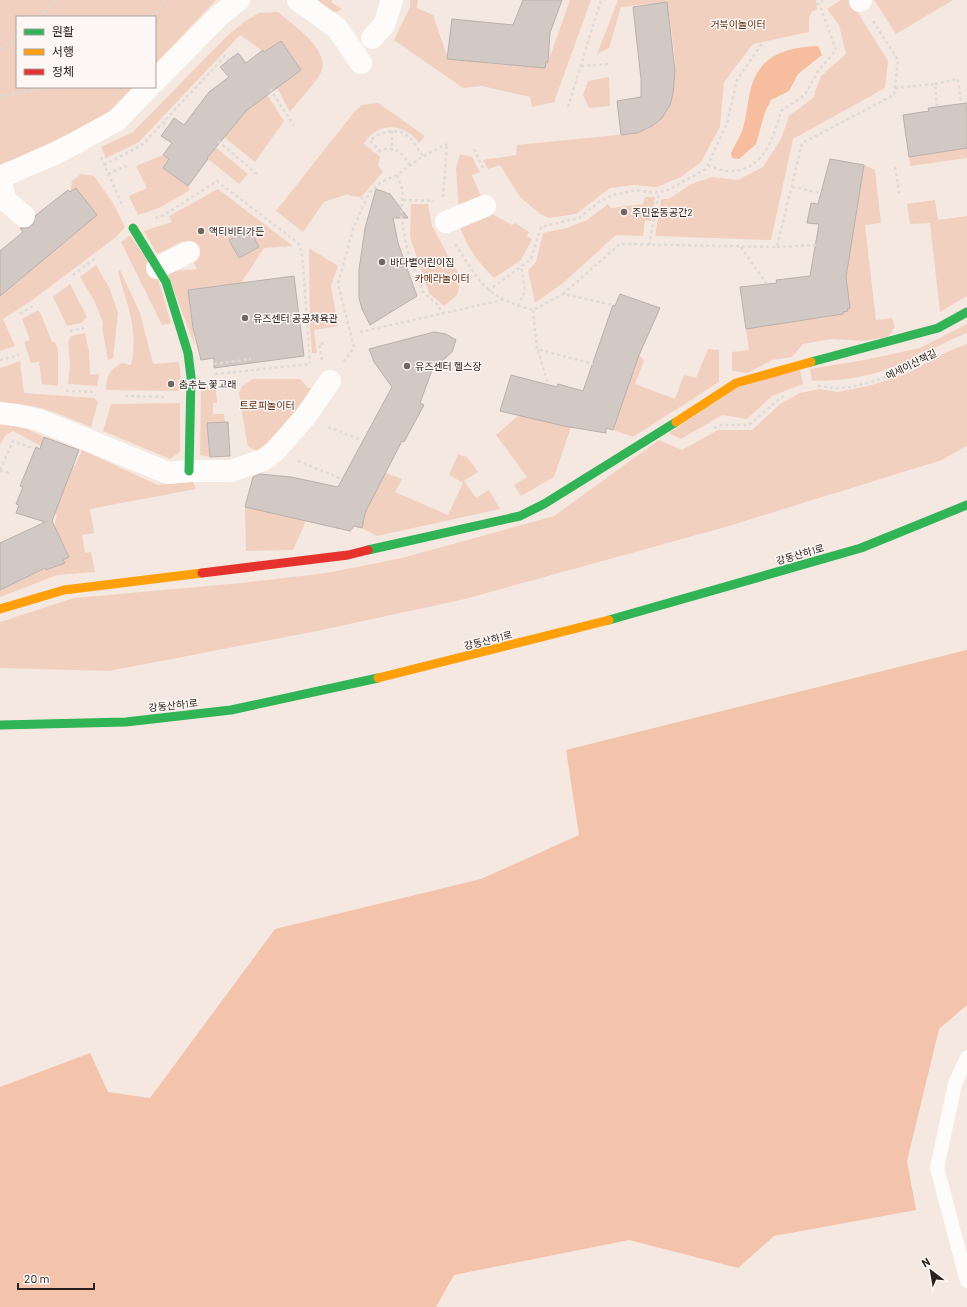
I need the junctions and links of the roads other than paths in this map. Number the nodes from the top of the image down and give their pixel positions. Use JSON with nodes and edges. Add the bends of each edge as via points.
{"nodes":[{"id":1,"x":239,"y":0,"type":"edge"},
{"id":2,"x":298,"y":0,"type":"edge"},
{"id":3,"x":389,"y":0,"type":"edge"},
{"id":4,"x":392,"y":0,"type":"edge"},
{"id":5,"x":361,"y":62,"type":"dead end"},
{"id":6,"x":156,"y":80,"type":"edge"},
{"id":7,"x":148,"y":88,"type":"edge"},
{"id":8,"x":0,"y":177,"type":"edge"},
{"id":9,"x":3,"y":202,"type":"edge"},
{"id":10,"x":485,"y":206,"type":"dead end"},
{"id":11,"x":24,"y":216,"type":"dead end"},
{"id":12,"x":446,"y":222,"type":"dead end"},
{"id":13,"x":133,"y":228,"type":"road end"},
{"id":14,"x":189,"y":252,"type":"dead end"},
{"id":15,"x":157,"y":268,"type":"junction"},
{"id":16,"x":967,"y":312,"type":"edge"},
{"id":17,"x":330,"y":381,"type":"road end"},
{"id":18,"x":0,"y":414,"type":"edge"},
{"id":19,"x":189,"y":471,"type":"junction"},
{"id":20,"x":967,"y":505,"type":"edge"},
{"id":21,"x":0,"y":609,"type":"edge"},
{"id":22,"x":0,"y":725,"type":"edge"},
{"id":23,"x":967,"y":1057,"type":"edge"},
{"id":24,"x":967,"y":1281,"type":"edge"}],
"edges":[{"from":1,"to":6,"type":"street","via":[[219,16]]},
{"from":2,"to":5,"type":"street","via":[[337,28]]},
{"from":3,"to":4,"type":"street","via":[[382,23],[372,38],[384,25]]},
{"from":7,"to":8,"type":"street","via":[[117,120],[58,152]]},
{"from":8,"to":9,"type":"street"},
{"from":9,"to":11,"type":"street"},
{"from":10,"to":12,"type":"street"},
{"from":13,"to":15,"type":"street"},
{"from":14,"to":15,"type":"street"},
{"from":15,"to":19,"type":"street","via":[[166,282],[188,356],[191,377]]},
{"from":16,"to":21,"type":"street","via":[[938,328],[858,348],[736,384],[544,504],[520,516],[348,555],[64,590]]},
{"from":17,"to":19,"type":"street","via":[[305,417],[275,451],[263,460],[231,471]]},
{"from":18,"to":19,"type":"street","via":[[15,414],[39,420],[168,473]]},
{"from":20,"to":22,"type":"street","name":"강동산하1로","via":[[861,548],[572,631],[378,678],[231,710],[126,722]]},
{"from":23,"to":24,"type":"lane","via":[[955,1084],[937,1168]]}]}
